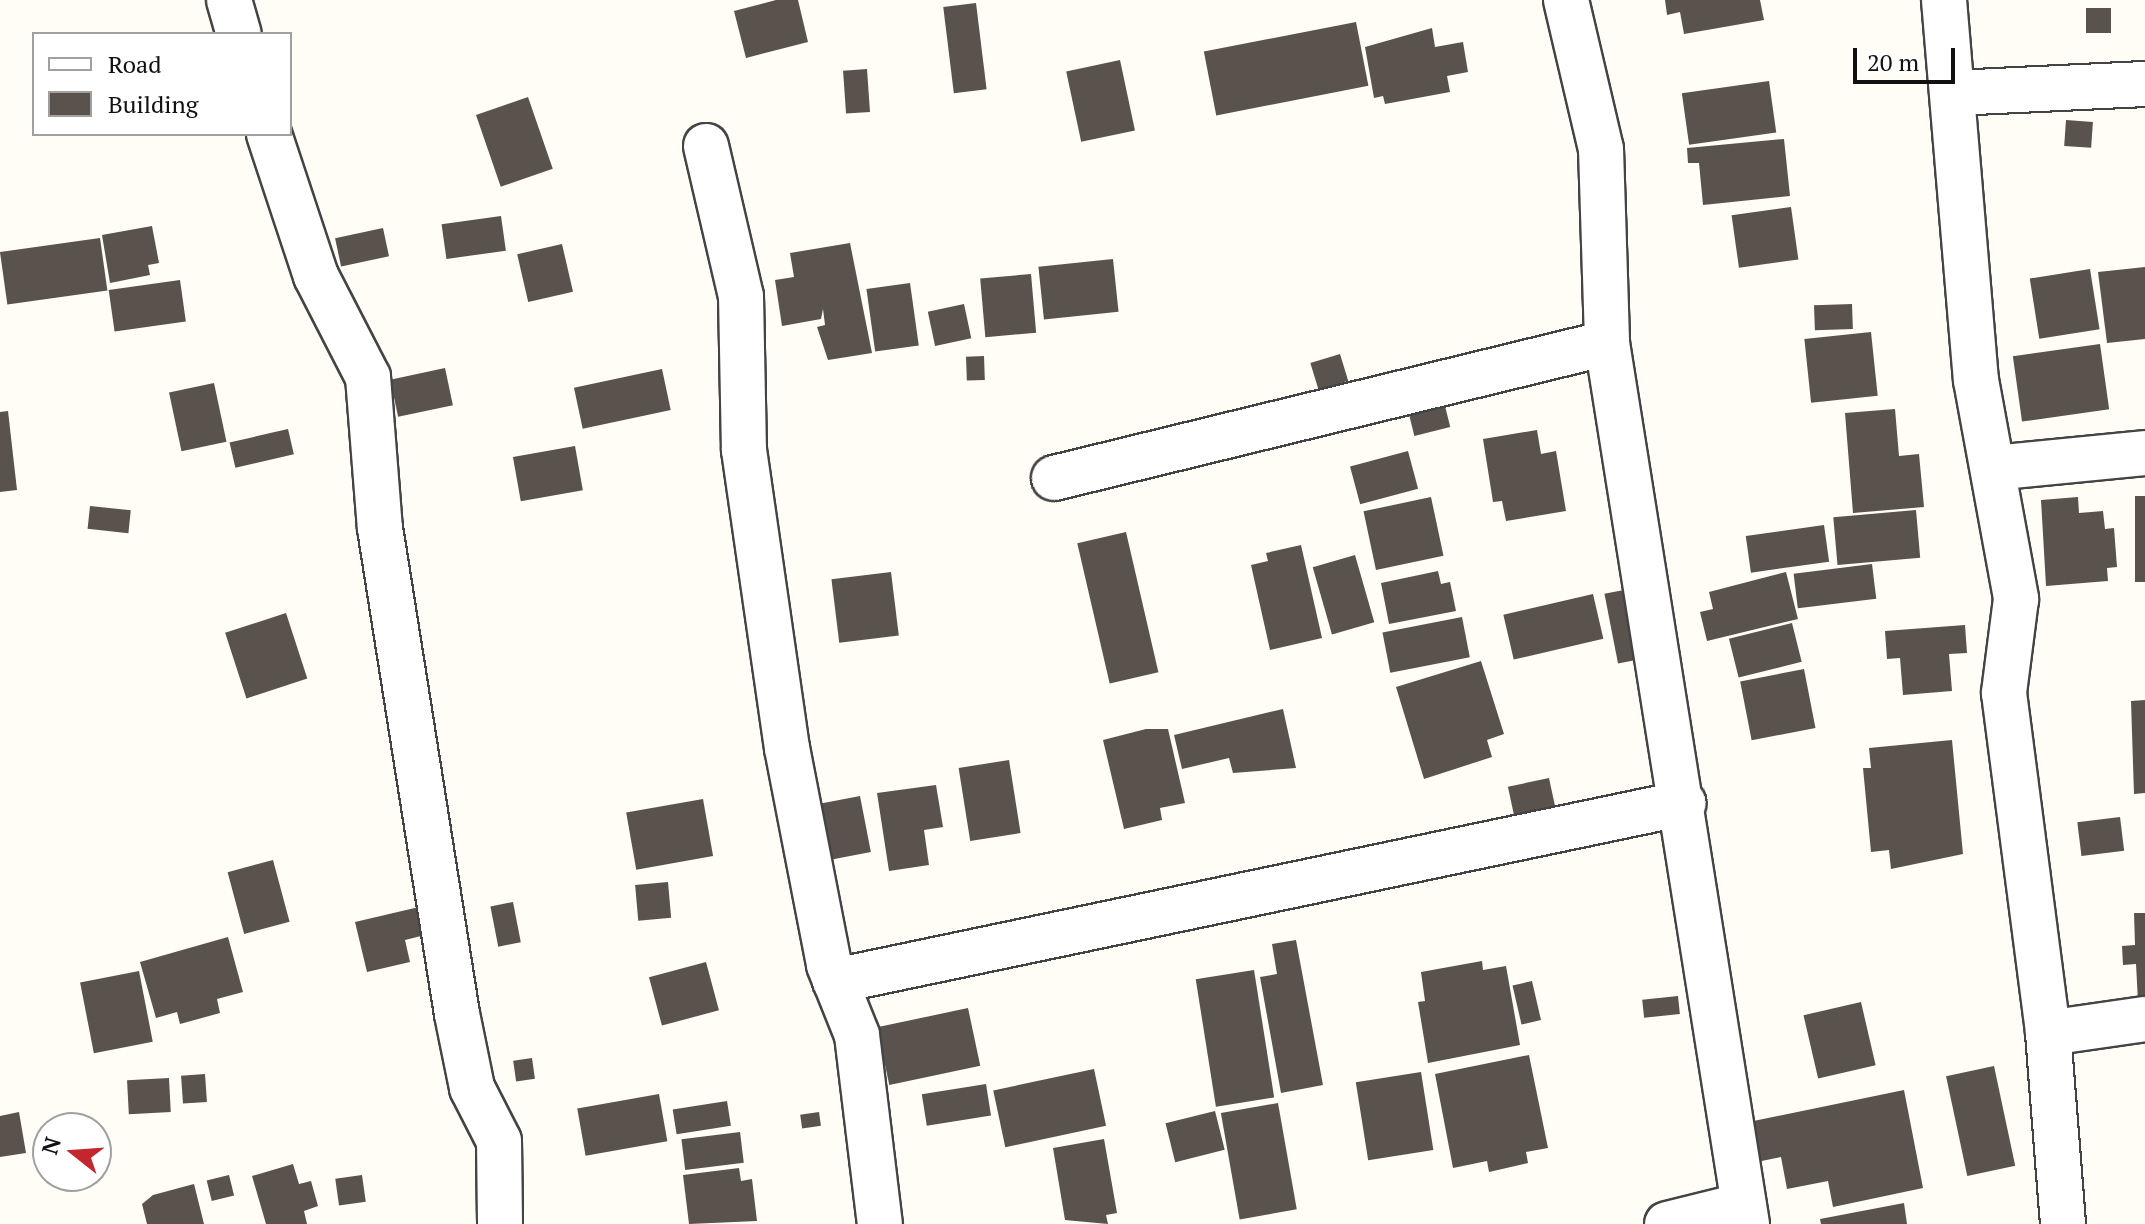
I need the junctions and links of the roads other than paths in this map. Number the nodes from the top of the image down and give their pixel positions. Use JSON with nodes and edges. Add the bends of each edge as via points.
{"nodes":[{"id":1,"x":229,"y":0,"type":"edge"},
{"id":2,"x":1566,"y":0,"type":"edge"},
{"id":3,"x":1944,"y":0,"type":"edge"},
{"id":4,"x":238,"y":32,"type":"edge"},
{"id":5,"x":2145,"y":84,"type":"edge"},
{"id":6,"x":1954,"y":93,"type":"junction"},
{"id":7,"x":270,"y":136,"type":"edge"},
{"id":8,"x":706,"y":146,"type":"dead end"},
{"id":9,"x":1607,"y":343,"type":"junction"},
{"id":10,"x":2145,"y":453,"type":"edge"},
{"id":11,"x":1993,"y":468,"type":"junction"},
{"id":12,"x":1054,"y":478,"type":"dead end"},
{"id":13,"x":1684,"y":803,"type":"junction"},
{"id":14,"x":835,"y":981,"type":"junction"},
{"id":15,"x":2145,"y":1019,"type":"edge"},
{"id":16,"x":2048,"y":1033,"type":"junction"},
{"id":17,"x":1746,"y":1214,"type":"edge"},
{"id":18,"x":500,"y":1224,"type":"edge"},
{"id":19,"x":880,"y":1224,"type":"edge"},
{"id":20,"x":1667,"y":1224,"type":"edge"},
{"id":21,"x":2063,"y":1224,"type":"edge"}],
"edges":[{"from":1,"to":4,"type":"street"},
{"from":2,"to":9,"type":"street","via":[[1601,149]]},
{"from":3,"to":6,"type":"street"},
{"from":5,"to":6,"type":"street"},
{"from":6,"to":11,"type":"street","via":[[1976,380]]},
{"from":7,"to":18,"type":"street","via":[[316,276],[368,377],[380,528],[460,1029],[472,1088],[499,1141]]},
{"from":8,"to":14,"type":"street","via":[[741,296],[744,450],[787,748]]},
{"from":9,"to":12,"type":"street"},
{"from":9,"to":13,"type":"street"},
{"from":10,"to":11,"type":"street"},
{"from":11,"to":16,"type":"street","via":[[2016,599],[2004,693]]},
{"from":13,"to":14,"type":"street"},
{"from":13,"to":17,"type":"street"},
{"from":14,"to":19,"type":"street","via":[[857,1035]]},
{"from":15,"to":16,"type":"street"},
{"from":16,"to":21,"type":"street"},
{"from":17,"to":20,"type":"street"}]}
